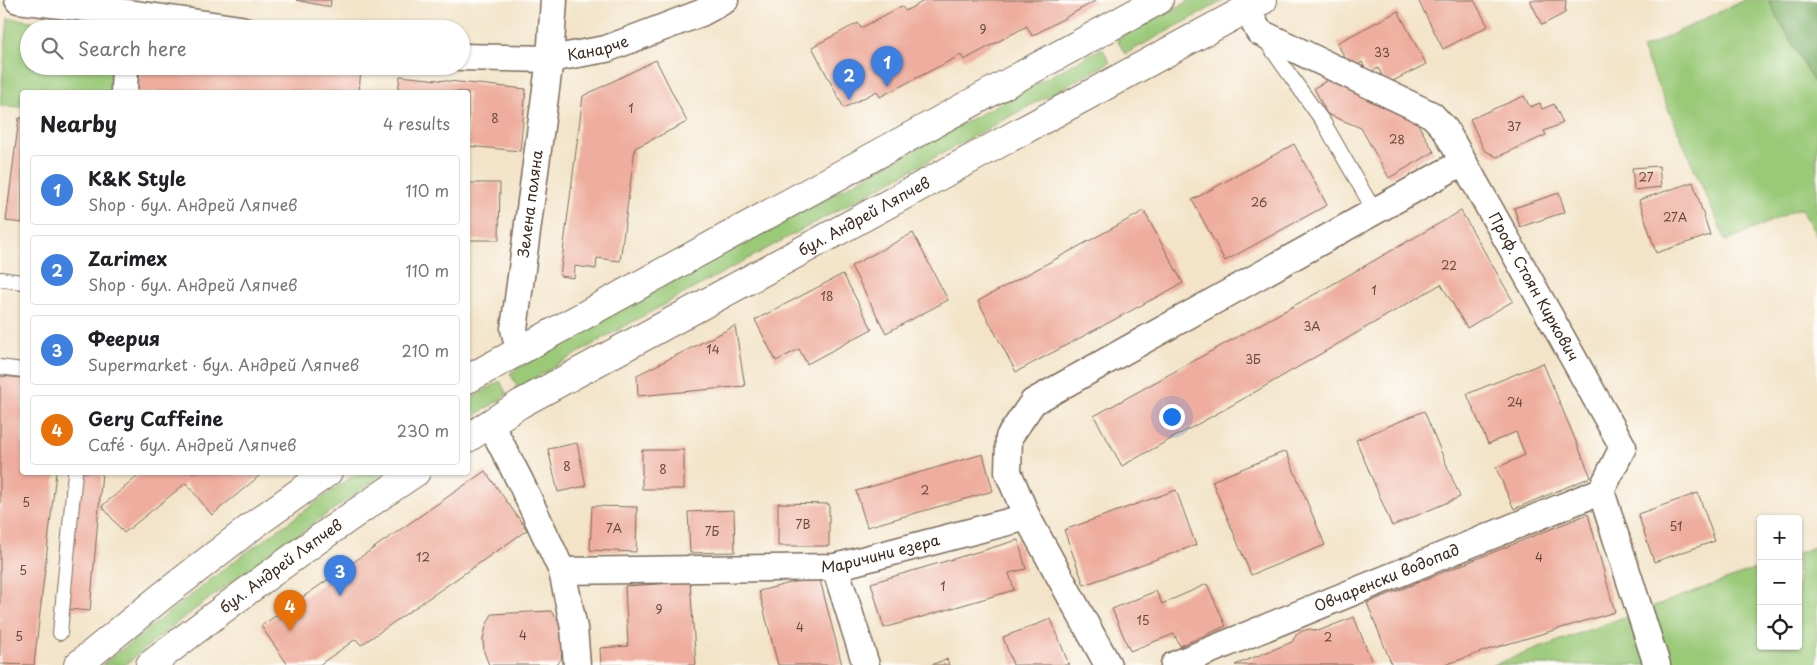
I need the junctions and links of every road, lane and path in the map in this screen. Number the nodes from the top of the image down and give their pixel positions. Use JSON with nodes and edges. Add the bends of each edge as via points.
{"nodes":[{"id":1,"x":18,"y":0,"type":"edge"},
{"id":2,"x":554,"y":0,"type":"edge"},
{"id":3,"x":724,"y":0,"type":"edge"},
{"id":4,"x":1159,"y":0,"type":"edge"},
{"id":5,"x":1256,"y":13,"type":"edge"},
{"id":6,"x":128,"y":14,"type":"edge"},
{"id":7,"x":173,"y":20,"type":"edge"},
{"id":8,"x":470,"y":57,"type":"edge"},
{"id":9,"x":550,"y":59,"type":"junction"},
{"id":10,"x":125,"y":75,"type":"edge"},
{"id":11,"x":124,"y":90,"type":"edge"},
{"id":12,"x":1463,"y":162,"type":"junction"},
{"id":13,"x":1375,"y":212,"type":"junction"},
{"id":14,"x":0,"y":279,"type":"edge"},
{"id":15,"x":20,"y":282,"type":"edge"},
{"id":16,"x":519,"y":350,"type":"junction"},
{"id":17,"x":0,"y":367,"type":"edge"},
{"id":18,"x":20,"y":370,"type":"edge"},
{"id":19,"x":470,"y":378,"type":"edge"},
{"id":20,"x":490,"y":423,"type":"junction"},
{"id":21,"x":470,"y":437,"type":"edge"},
{"id":22,"x":75,"y":475,"type":"edge"},
{"id":23,"x":324,"y":475,"type":"edge"},
{"id":24,"x":411,"y":475,"type":"edge"},
{"id":25,"x":1601,"y":491,"type":"junction"},
{"id":26,"x":1027,"y":517,"type":"junction"},
{"id":27,"x":835,"y":567,"type":"junction"},
{"id":28,"x":562,"y":570,"type":"junction"},
{"id":29,"x":60,"y":633,"type":"dead end"},
{"id":30,"x":78,"y":665,"type":"edge"},
{"id":31,"x":150,"y":665,"type":"edge"},
{"id":32,"x":577,"y":665,"type":"edge"},
{"id":33,"x":866,"y":665,"type":"edge"},
{"id":34,"x":1108,"y":665,"type":"edge"},
{"id":35,"x":1174,"y":665,"type":"edge"},
{"id":36,"x":1658,"y":665,"type":"edge"}],
"edges":[{"from":1,"to":6,"type":"street"},
{"from":2,"to":9,"type":"street","name":"Зелена поляна"},
{"from":3,"to":9,"type":"street","name":"Канарче","via":[[700,13],[606,49]]},
{"from":4,"to":16,"type":"main road"},
{"from":5,"to":12,"type":"street","name":"Проф. Стоян Киркович","via":[[1432,115]]},
{"from":5,"to":13,"type":"lane"},
{"from":5,"to":20,"type":"main road","name":"бул. Андрей Ляпчев","via":[[520,404]]},
{"from":6,"to":7,"type":"street"},
{"from":8,"to":9,"type":"street","name":"Канарче"},
{"from":9,"to":16,"type":"street","name":"Зелена поляна","via":[[514,329]]},
{"from":10,"to":11,"type":"street"},
{"from":12,"to":13,"type":"street"},
{"from":12,"to":25,"type":"street","name":"Проф. Стоян Киркович","via":[[1623,447]]},
{"from":13,"to":26,"type":"street","via":[[1034,402],[1010,437],[1008,472]]},
{"from":14,"to":15,"type":"lane"},
{"from":16,"to":19,"type":"main road"},
{"from":17,"to":18,"type":"lane"},
{"from":20,"to":21,"type":"main road","name":"бул. Андрей Ляпчев"},
{"from":20,"to":28,"type":"street"},
{"from":22,"to":29,"type":"lane"},
{"from":23,"to":30,"type":"main road","via":[[255,524]]},
{"from":24,"to":31,"type":"main road","name":"бул. Андрей Ляпчев","via":[[238,596]]},
{"from":25,"to":35,"type":"street","name":"Овчаренски водопад"},
{"from":25,"to":36,"type":"street"},
{"from":26,"to":27,"type":"street","name":"Маричини езера"},
{"from":26,"to":34,"type":"street"},
{"from":27,"to":28,"type":"street","name":"Маричини езера"},
{"from":27,"to":33,"type":"street"},
{"from":28,"to":32,"type":"street","via":[[574,628]]}]}
